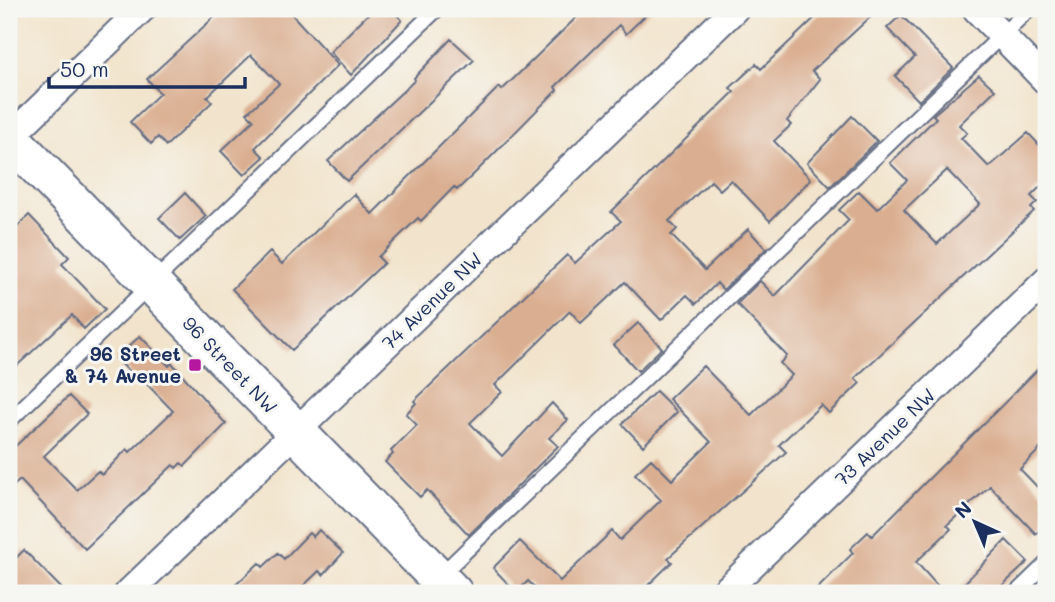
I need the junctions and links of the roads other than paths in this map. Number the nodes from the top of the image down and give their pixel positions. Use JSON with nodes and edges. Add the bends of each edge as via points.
{"nodes":[{"id":1,"x":142,"y":9,"type":"edge"},
{"id":2,"x":437,"y":9,"type":"edge"},
{"id":3,"x":735,"y":9,"type":"edge"},
{"id":4,"x":976,"y":9,"type":"edge"},
{"id":5,"x":1029,"y":9,"type":"edge"},
{"id":6,"x":1002,"y":35,"type":"junction"},
{"id":7,"x":1046,"y":80,"type":"edge"},
{"id":8,"x":9,"y":137,"type":"edge"},
{"id":9,"x":1046,"y":281,"type":"edge"},
{"id":10,"x":152,"y":284,"type":"junction"},
{"id":11,"x":9,"y":421,"type":"edge"},
{"id":12,"x":296,"y":433,"type":"junction"},
{"id":13,"x":1046,"y":564,"type":"edge"},
{"id":14,"x":438,"y":588,"type":"edge"},
{"id":15,"x":128,"y":593,"type":"edge"},
{"id":16,"x":723,"y":593,"type":"edge"},
{"id":17,"x":1016,"y":593,"type":"edge"}],
"edges":[{"from":1,"to":8,"type":"street"},
{"from":2,"to":10,"type":"lane"},
{"from":3,"to":12,"type":"street","name":"74 Avenue NW"},
{"from":4,"to":6,"type":"street"},
{"from":5,"to":6,"type":"lane"},
{"from":6,"to":7,"type":"street"},
{"from":6,"to":14,"type":"lane"},
{"from":8,"to":10,"type":"street","name":"96 Street NW"},
{"from":9,"to":16,"type":"street","name":"73 Avenue NW"},
{"from":10,"to":11,"type":"lane"},
{"from":10,"to":12,"type":"street","name":"96 Street NW"},
{"from":12,"to":14,"type":"street","name":"96 Street NW"},
{"from":12,"to":15,"type":"street","name":"74 Avenue NW"},
{"from":13,"to":17,"type":"lane"}]}
